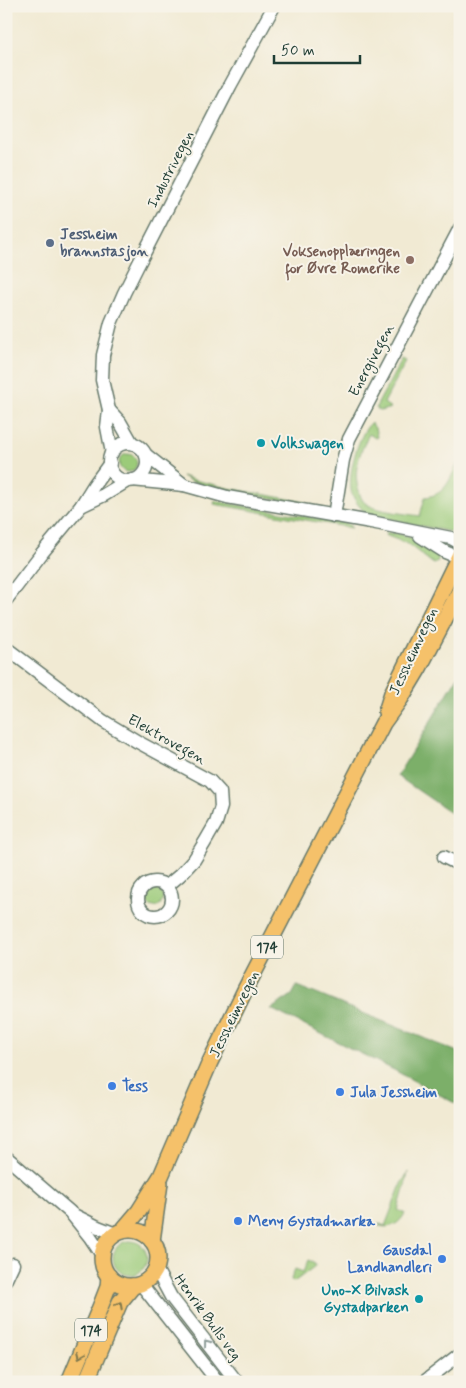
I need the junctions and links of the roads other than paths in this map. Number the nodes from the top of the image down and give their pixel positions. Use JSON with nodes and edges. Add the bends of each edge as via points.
{"nodes":[{"id":1,"x":274,"y":6,"type":"edge"},
{"id":2,"x":460,"y":228,"type":"edge"},
{"id":3,"x":109,"y":410,"type":"junction"},
{"id":4,"x":132,"y":443,"type":"junction"},
{"id":5,"x":146,"y":456,"type":"junction"},
{"id":6,"x":111,"y":458,"type":"junction"},
{"id":7,"x":130,"y":481,"type":"junction"},
{"id":8,"x":184,"y":485,"type":"junction"},
{"id":9,"x":81,"y":506,"type":"junction"},
{"id":10,"x":334,"y":516,"type":"junction"},
{"id":11,"x":459,"y":553,"type":"edge"},
{"id":12,"x":460,"y":590,"type":"edge"},
{"id":13,"x":6,"y":600,"type":"edge"},
{"id":14,"x":6,"y":648,"type":"edge"},
{"id":15,"x":383,"y":723,"type":"junction"},
{"id":16,"x":444,"y":857,"type":"dead end"},
{"id":17,"x":460,"y":865,"type":"edge"},
{"id":18,"x":166,"y":886,"type":"dead end"},
{"id":19,"x":6,"y":1157,"type":"edge"},
{"id":20,"x":162,"y":1176,"type":"junction"},
{"id":21,"x":70,"y":1212,"type":"junction"},
{"id":22,"x":119,"y":1233,"type":"junction"},
{"id":23,"x":152,"y":1241,"type":"junction"},
{"id":24,"x":102,"y":1255,"type":"junction"},
{"id":25,"x":13,"y":1264,"type":"dead end"},
{"id":26,"x":156,"y":1269,"type":"junction"},
{"id":27,"x":109,"y":1276,"type":"junction"},
{"id":28,"x":6,"y":1279,"type":"edge"},
{"id":29,"x":137,"y":1285,"type":"junction"},
{"id":30,"x":460,"y":1354,"type":"edge"},
{"id":31,"x":69,"y":1382,"type":"edge"},
{"id":32,"x":86,"y":1382,"type":"edge"},
{"id":33,"x":218,"y":1382,"type":"edge"},
{"id":34,"x":236,"y":1382,"type":"edge"},
{"id":35,"x":424,"y":1382,"type":"edge"}],
"edges":[{"from":1,"to":3,"type":"street","name":"Industrivegen","via":[[230,86],[111,323],[102,368]]},
{"from":2,"to":10,"type":"street","name":"Energivegen","via":[[349,439]]},
{"from":3,"to":4,"type":"street","name":"Industrivegen"},
{"from":3,"to":6,"type":"street","name":"Industrivegen","via":[[107,427]]},
{"from":4,"to":5,"type":"street"},
{"from":4,"to":6,"type":"street","via":[[119,445]]},
{"from":5,"to":7,"type":"street","via":[[146,470]]},
{"from":5,"to":8,"type":"street"},
{"from":6,"to":7,"type":"street","via":[[112,472],[121,480]]},
{"from":6,"to":9,"type":"street"},
{"from":7,"to":8,"type":"street"},
{"from":7,"to":9,"type":"street"},
{"from":8,"to":10,"type":"street","via":[[227,497]]},
{"from":9,"to":13,"type":"street"},
{"from":10,"to":11,"type":"street","via":[[409,530],[445,552]]},
{"from":11,"to":15,"type":"main road","name":"Jessheimvegen","number":"174","via":[[392,693]]},
{"from":12,"to":15,"type":"main road","name":"Jessheimvegen","number":"174","via":[[419,668]]},
{"from":14,"to":18,"type":"street","name":"Elektrovegen","via":[[103,721],[210,781],[220,792],[222,807],[216,823],[194,860]]},
{"from":15,"to":20,"type":"main road","name":"Jessheimvegen","number":"174","via":[[245,990],[210,1062]]},
{"from":16,"to":17,"type":"street"},
{"from":19,"to":21,"type":"street"},
{"from":20,"to":22,"type":"main road","name":"Jessheimvegen","number":"174","via":[[139,1211]]},
{"from":20,"to":23,"type":"main road","name":"Jessheimvegen","number":"174"},
{"from":21,"to":22,"type":"street"},
{"from":21,"to":24,"type":"street"},
{"from":22,"to":23,"type":"main road","via":[[130,1230],[146,1235]]},
{"from":22,"to":24,"type":"main road","number":"174","via":[[107,1243]]},
{"from":23,"to":26,"type":"main road","number":"174","via":[[158,1254]]},
{"from":24,"to":27,"type":"main road"},
{"from":25,"to":28,"type":"street"},
{"from":26,"to":29,"type":"main road","number":"174","via":[[153,1276]]},
{"from":34,"to":26,"type":"street","name":"Henrik Bulls veg","one_way":true,"via":[[170,1297]]},
{"from":27,"to":29,"type":"main road","via":[[124,1286]]},
{"from":27,"to":31,"type":"main road","number":"174","one_way":true,"via":[[108,1287]]},
{"from":32,"to":29,"type":"main road","number":"174","one_way":true,"via":[[120,1302]]},
{"from":29,"to":33,"type":"street","name":"Henrik Bulls veg"},
{"from":30,"to":35,"type":"street"}]}
